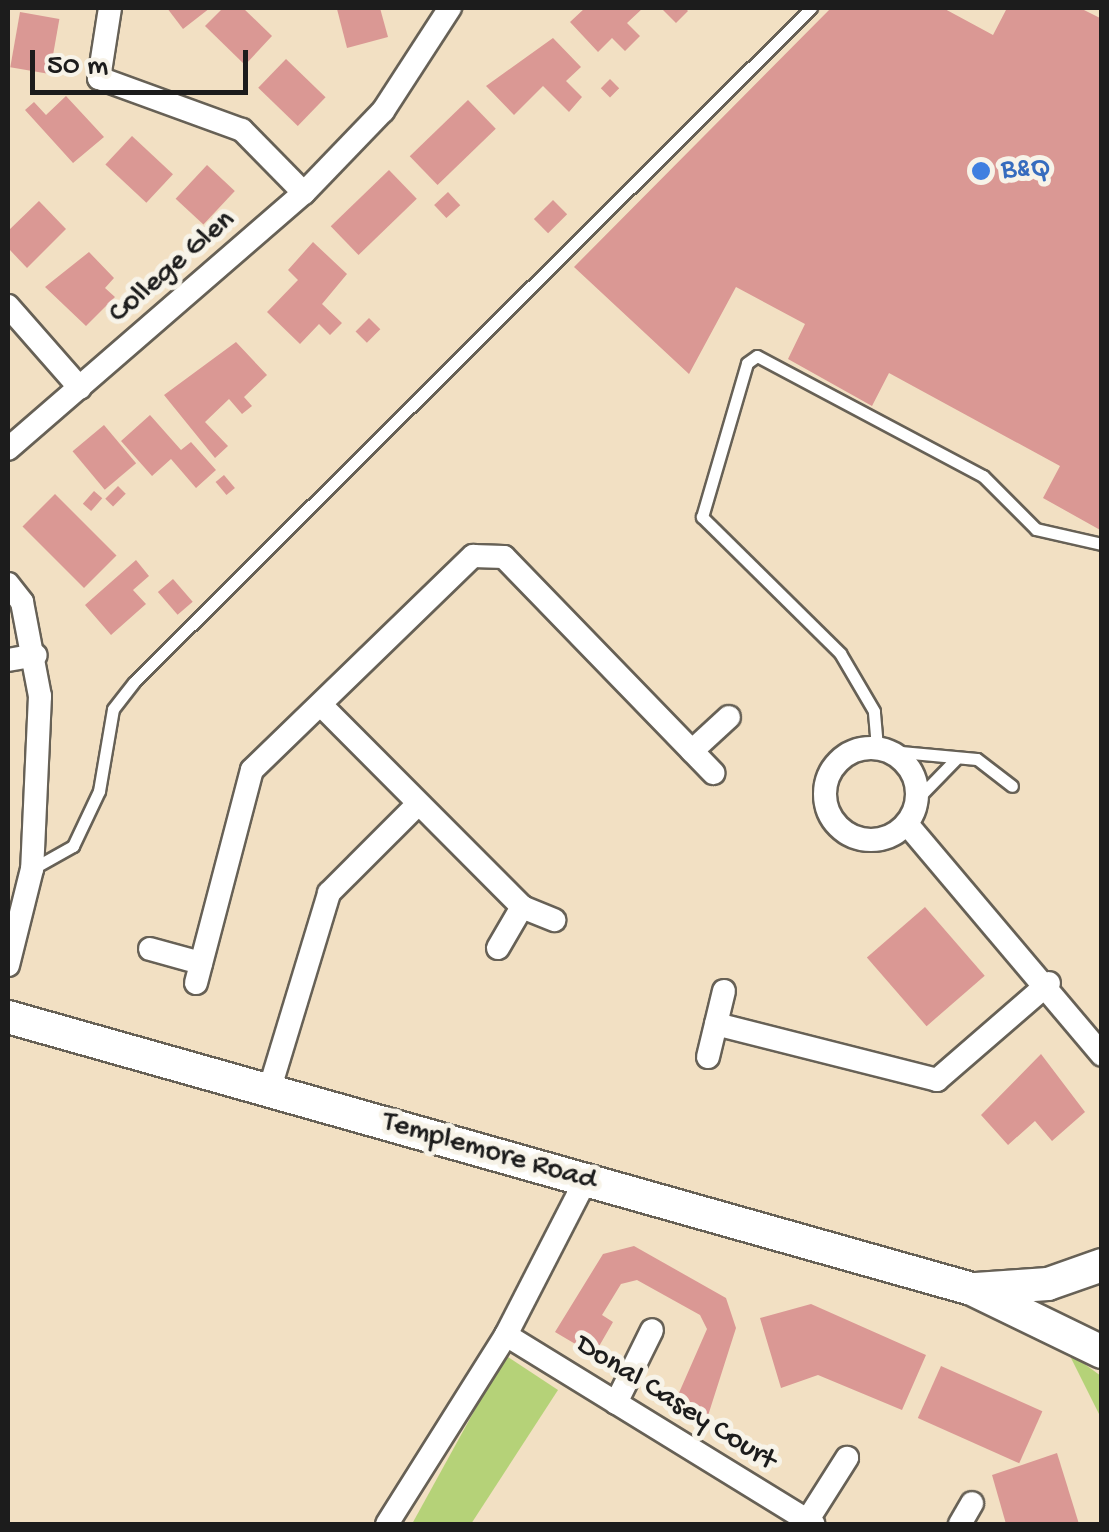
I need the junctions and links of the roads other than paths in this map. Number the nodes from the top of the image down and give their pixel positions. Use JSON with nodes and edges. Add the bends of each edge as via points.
{"nodes":[{"id":1,"x":110,"y":8,"type":"edge"},
{"id":2,"x":450,"y":8,"type":"edge"},
{"id":3,"x":811,"y":8,"type":"edge"},
{"id":4,"x":304,"y":193,"type":"junction"},
{"id":5,"x":8,"y":306,"type":"edge"},
{"id":6,"x":80,"y":388,"type":"junction"},
{"id":7,"x":8,"y":449,"type":"edge"},
{"id":8,"x":1102,"y":544,"type":"edge"},
{"id":9,"x":8,"y":584,"type":"edge"},
{"id":10,"x":36,"y":655,"type":"junction"},
{"id":11,"x":8,"y":660,"type":"edge"},
{"id":12,"x":320,"y":705,"type":"junction"},
{"id":13,"x":729,"y":717,"type":"dead end"},
{"id":14,"x":884,"y":749,"type":"junction"},
{"id":15,"x":692,"y":751,"type":"junction"},
{"id":16,"x":956,"y":760,"type":"junction"},
{"id":17,"x":713,"y":773,"type":"dead end"},
{"id":18,"x":1012,"y":786,"type":"dead end"},
{"id":19,"x":918,"y":798,"type":"junction"},
{"id":20,"x":418,"y":804,"type":"junction"},
{"id":21,"x":907,"y":824,"type":"junction"},
{"id":22,"x":32,"y":869,"type":"junction"},
{"id":23,"x":522,"y":907,"type":"junction"},
{"id":24,"x":554,"y":920,"type":"dead end"},
{"id":25,"x":150,"y":948,"type":"dead end"},
{"id":26,"x":498,"y":948,"type":"dead end"},
{"id":27,"x":8,"y":964,"type":"edge"},
{"id":28,"x":1050,"y":983,"type":"junction"},
{"id":29,"x":724,"y":991,"type":"dead end"},
{"id":30,"x":8,"y":1017,"type":"edge"},
{"id":31,"x":716,"y":1024,"type":"junction"},
{"id":32,"x":1102,"y":1055,"type":"edge"},
{"id":33,"x":708,"y":1057,"type":"dead end"},
{"id":34,"x":269,"y":1091,"type":"junction"},
{"id":35,"x":586,"y":1180,"type":"junction"},
{"id":36,"x":1102,"y":1265,"type":"edge"},
{"id":37,"x":972,"y":1289,"type":"junction"},
{"id":38,"x":652,"y":1330,"type":"dead end"},
{"id":39,"x":506,"y":1335,"type":"junction"},
{"id":40,"x":1102,"y":1352,"type":"edge"},
{"id":41,"x":616,"y":1403,"type":"junction"},
{"id":42,"x":847,"y":1458,"type":"dead end"},
{"id":43,"x":972,"y":1503,"type":"dead end"},
{"id":44,"x":396,"y":1518,"type":"edge"},
{"id":45,"x":810,"y":1523,"type":"edge"},
{"id":46,"x":960,"y":1524,"type":"edge"}],
"edges":[{"from":1,"to":4,"type":"street","via":[[99,78],[242,130]]},
{"from":2,"to":4,"type":"street","name":"College Glen","via":[[383,111]]},
{"from":3,"to":22,"type":"lane","via":[[134,682],[113,710],[100,790],[73,846]]},
{"from":4,"to":6,"type":"street","name":"College Glen"},
{"from":5,"to":6,"type":"street"},
{"from":6,"to":7,"type":"street","name":"College Glen"},
{"from":8,"to":14,"type":"lane","via":[[1036,529],[983,476],[758,356],[747,362],[702,517],[840,653],[874,711]]},
{"from":9,"to":10,"type":"street"},
{"from":10,"to":11,"type":"street"},
{"from":10,"to":22,"type":"street"},
{"from":12,"to":15,"type":"street","via":[[489,550]]},
{"from":12,"to":20,"type":"street"},
{"from":12,"to":25,"type":"street","via":[[252,770],[199,973]]},
{"from":13,"to":15,"type":"street"},
{"from":14,"to":16,"type":"lane"},
{"from":14,"to":19,"type":"street","via":[[912,770]]},
{"from":14,"to":21,"type":"street","via":[[834,766],[828,811],[864,840]]},
{"from":15,"to":17,"type":"street"},
{"from":16,"to":18,"type":"lane","via":[[996,767]]},
{"from":16,"to":19,"type":"lane"},
{"from":19,"to":21,"type":"street"},
{"from":20,"to":23,"type":"street"},
{"from":20,"to":34,"type":"street","via":[[329,893]]},
{"from":21,"to":28,"type":"street"},
{"from":22,"to":27,"type":"street"},
{"from":23,"to":24,"type":"street"},
{"from":23,"to":26,"type":"street"},
{"from":28,"to":31,"type":"street","via":[[937,1080]]},
{"from":28,"to":32,"type":"street"},
{"from":29,"to":31,"type":"street"},
{"from":30,"to":34,"type":"main road","name":"Templemore Road"},
{"from":31,"to":33,"type":"street"},
{"from":34,"to":35,"type":"main road","name":"Templemore Road"},
{"from":35,"to":37,"type":"main road","name":"Templemore Road"},
{"from":35,"to":39,"type":"street"},
{"from":36,"to":37,"type":"main road","name":"Templemore Road","via":[[1048,1284]]},
{"from":37,"to":40,"type":"main road","name":"Templemore Road"},
{"from":38,"to":41,"type":"street"},
{"from":39,"to":41,"type":"street","name":"Donal Casey Court"},
{"from":39,"to":44,"type":"street"},
{"from":41,"to":45,"type":"street","name":"Donal Casey Court"},
{"from":42,"to":45,"type":"street"},
{"from":43,"to":46,"type":"street"}]}
